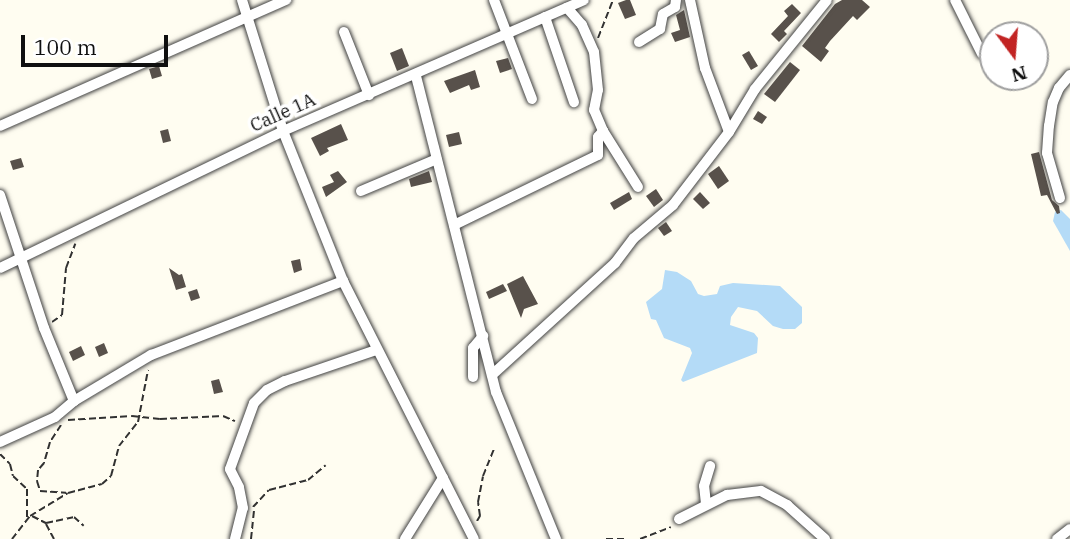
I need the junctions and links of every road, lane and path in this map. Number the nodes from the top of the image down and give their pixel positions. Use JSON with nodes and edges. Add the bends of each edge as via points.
{"nodes":[{"id":1,"x":242,"y":0,"type":"edge"},
{"id":2,"x":286,"y":0,"type":"edge"},
{"id":3,"x":495,"y":0,"type":"edge"},
{"id":4,"x":584,"y":0,"type":"edge"},
{"id":5,"x":612,"y":0,"type":"edge"},
{"id":6,"x":676,"y":0,"type":"edge"},
{"id":7,"x":690,"y":0,"type":"edge"},
{"id":8,"x":827,"y":0,"type":"edge"},
{"id":9,"x":956,"y":0,"type":"edge"},
{"id":10,"x":567,"y":8,"type":"junction"},
{"id":11,"x":246,"y":16,"type":"junction"},
{"id":12,"x":545,"y":17,"type":"junction"},
{"id":13,"x":344,"y":32,"type":"dead end"},
{"id":14,"x":509,"y":33,"type":"junction"},
{"id":15,"x":639,"y":41,"type":"dead end"},
{"id":16,"x":592,"y":46,"type":"junction"},
{"id":17,"x":979,"y":48,"type":"edge"},
{"id":18,"x":1070,"y":75,"type":"edge"},
{"id":19,"x":415,"y":76,"type":"junction"},
{"id":20,"x":369,"y":95,"type":"junction"},
{"id":21,"x":532,"y":99,"type":"dead end"},
{"id":22,"x":574,"y":102,"type":"dead end"},
{"id":23,"x":0,"y":126,"type":"edge"},
{"id":24,"x":283,"y":131,"type":"junction"},
{"id":25,"x":603,"y":131,"type":"junction"},
{"id":26,"x":729,"y":132,"type":"junction"},
{"id":27,"x":437,"y":159,"type":"junction"},
{"id":28,"x":638,"y":187,"type":"dead end"},
{"id":29,"x":361,"y":191,"type":"dead end"},
{"id":30,"x":0,"y":195,"type":"edge"},
{"id":31,"x":1060,"y":198,"type":"dead end"},
{"id":32,"x":454,"y":225,"type":"junction"},
{"id":33,"x":80,"y":230,"type":"junction"},
{"id":34,"x":20,"y":259,"type":"junction"},
{"id":35,"x":0,"y":268,"type":"edge"},
{"id":36,"x":343,"y":281,"type":"junction"},
{"id":37,"x":44,"y":328,"type":"junction"},
{"id":38,"x":483,"y":336,"type":"junction"},
{"id":39,"x":376,"y":350,"type":"junction"},
{"id":40,"x":151,"y":355,"type":"junction"},
{"id":41,"x":492,"y":374,"type":"junction"},
{"id":42,"x":473,"y":377,"type":"dead end"},
{"id":43,"x":74,"y":401,"type":"junction"},
{"id":44,"x":138,"y":416,"type":"junction"},
{"id":45,"x":243,"y":429,"type":"junction"},
{"id":46,"x":0,"y":442,"type":"edge"},
{"id":47,"x":495,"y":447,"type":"dead end"},
{"id":48,"x":0,"y":454,"type":"edge"},
{"id":49,"x":326,"y":465,"type":"dead end"},
{"id":50,"x":709,"y":466,"type":"dead end"},
{"id":51,"x":443,"y":478,"type":"junction"},
{"id":52,"x":68,"y":493,"type":"junction"},
{"id":53,"x":706,"y":504,"type":"junction"},
{"id":54,"x":248,"y":508,"type":"junction"},
{"id":55,"x":30,"y":516,"type":"junction"},
{"id":56,"x":678,"y":519,"type":"joint"},
{"id":57,"x":27,"y":521,"type":"junction"},
{"id":58,"x":46,"y":523,"type":"junction"},
{"id":59,"x":84,"y":526,"type":"dead end"},
{"id":60,"x":472,"y":535,"type":"edge"},
{"id":61,"x":12,"y":539,"type":"edge"},
{"id":62,"x":54,"y":539,"type":"edge"},
{"id":63,"x":235,"y":539,"type":"edge"},
{"id":64,"x":251,"y":539,"type":"edge"},
{"id":65,"x":405,"y":539,"type":"edge"},
{"id":66,"x":556,"y":539,"type":"edge"},
{"id":67,"x":606,"y":539,"type":"edge"},
{"id":68,"x":627,"y":539,"type":"edge"},
{"id":69,"x":640,"y":539,"type":"edge"},
{"id":70,"x":825,"y":539,"type":"edge"}],
"edges":[{"from":1,"to":11,"type":"street"},
{"from":2,"to":11,"type":"street"},
{"from":3,"to":14,"type":"street"},
{"from":4,"to":10,"type":"street","name":"Calle 1A"},
{"from":5,"to":16,"type":"path","via":[[602,33]]},
{"from":6,"to":15,"type":"street","via":[[676,7],[663,14],[660,29]]},
{"from":7,"to":26,"type":"street","via":[[705,68]]},
{"from":8,"to":26,"type":"street","via":[[755,89]]},
{"from":9,"to":17,"type":"street"},
{"from":10,"to":12,"type":"street","name":"Calle 1A"},
{"from":10,"to":16,"type":"street"},
{"from":11,"to":23,"type":"street"},
{"from":11,"to":24,"type":"street"},
{"from":12,"to":14,"type":"street","name":"Calle 1A"},
{"from":12,"to":22,"type":"street"},
{"from":13,"to":20,"type":"street"},
{"from":14,"to":19,"type":"street","name":"Calle 1A"},
{"from":14,"to":21,"type":"street"},
{"from":16,"to":25,"type":"street","via":[[598,76],[594,110]]},
{"from":18,"to":31,"type":"street","via":[[1053,102],[1048,126],[1047,153]]},
{"from":19,"to":20,"type":"street","name":"Calle 1A"},
{"from":19,"to":27,"type":"street"},
{"from":20,"to":24,"type":"street","name":"Calle 1A"},
{"from":24,"to":33,"type":"street","name":"Calle 1A"},
{"from":24,"to":36,"type":"street"},
{"from":25,"to":28,"type":"street"},
{"from":25,"to":32,"type":"street","via":[[598,133],[600,150],[594,158]]},
{"from":26,"to":41,"type":"street","via":[[673,205]]},
{"from":27,"to":29,"type":"street"},
{"from":27,"to":32,"type":"street"},
{"from":30,"to":34,"type":"street"},
{"from":32,"to":38,"type":"street"},
{"from":33,"to":34,"type":"street","name":"Calle 1A"},
{"from":33,"to":37,"type":"path","via":[[66,268],[62,315]]},
{"from":34,"to":35,"type":"street","name":"Calle 1A"},
{"from":34,"to":37,"type":"street"},
{"from":36,"to":39,"type":"street"},
{"from":36,"to":40,"type":"street"},
{"from":37,"to":43,"type":"street"},
{"from":38,"to":41,"type":"street"},
{"from":38,"to":42,"type":"street","via":[[473,348]]},
{"from":39,"to":45,"type":"street","via":[[267,390],[254,403]]},
{"from":39,"to":51,"type":"street"},
{"from":40,"to":43,"type":"street"},
{"from":40,"to":44,"type":"path"},
{"from":41,"to":66,"type":"street","via":[[516,446]]},
{"from":43,"to":46,"type":"street","via":[[55,417]]},
{"from":44,"to":45,"type":"path","via":[[223,416]]},
{"from":44,"to":52,"type":"path","via":[[119,446],[111,476],[102,484]]},
{"from":44,"to":52,"type":"path","via":[[64,419],[37,470],[37,481],[40,491]]},
{"from":45,"to":54,"type":"street","via":[[230,469]]},
{"from":47,"to":60,"type":"path","via":[[483,476],[480,516]]},
{"from":48,"to":57,"type":"path","via":[[27,489]]},
{"from":49,"to":54,"type":"path","via":[[308,480],[269,490]]},
{"from":50,"to":53,"type":"street"},
{"from":51,"to":60,"type":"street"},
{"from":51,"to":65,"type":"street"},
{"from":52,"to":55,"type":"path"},
{"from":53,"to":56,"type":"street"},
{"from":53,"to":70,"type":"street","via":[[736,492],[761,491],[787,505]]},
{"from":54,"to":63,"type":"street"},
{"from":54,"to":64,"type":"path"},
{"from":55,"to":57,"type":"path"},
{"from":55,"to":58,"type":"path"},
{"from":56,"to":69,"type":"path","via":[[668,529]]},
{"from":57,"to":61,"type":"path"},
{"from":58,"to":59,"type":"path","via":[[74,517]]},
{"from":58,"to":62,"type":"path"},
{"from":67,"to":68,"type":"path"}]}
